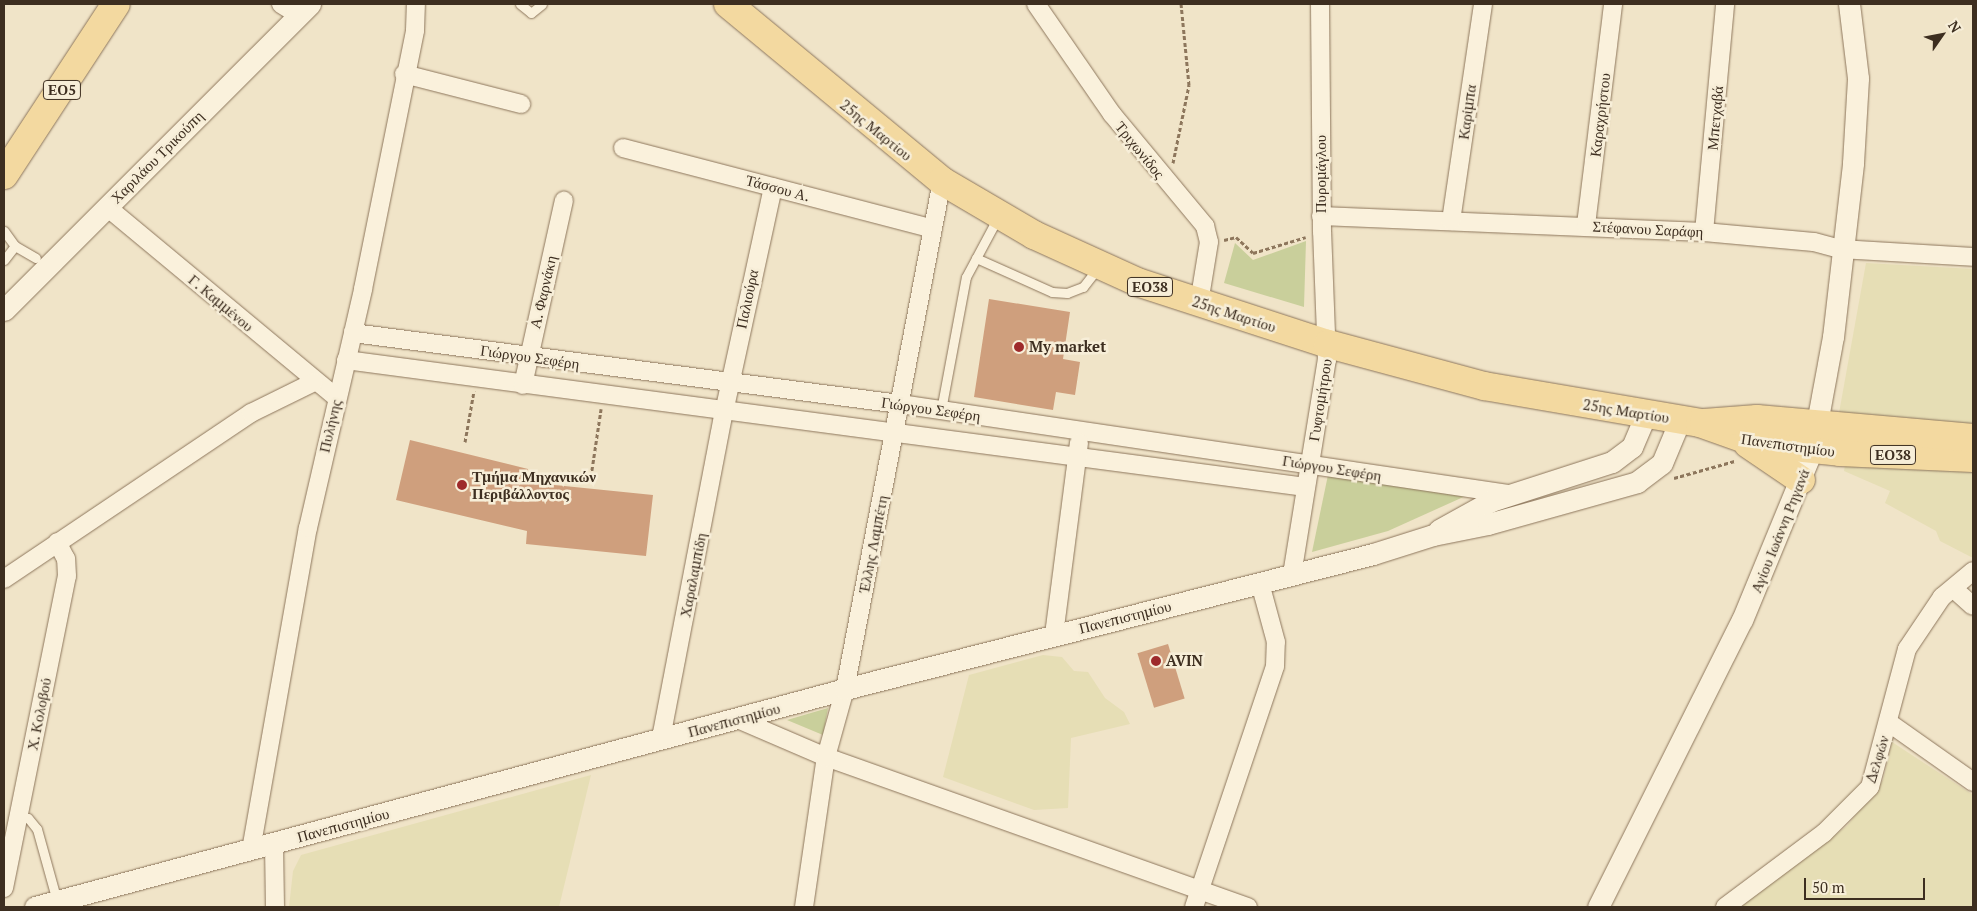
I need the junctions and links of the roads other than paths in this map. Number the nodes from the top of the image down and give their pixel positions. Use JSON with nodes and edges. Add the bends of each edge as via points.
{"nodes":[{"id":1,"x":116,"y":4,"type":"edge"},
{"id":2,"x":281,"y":4,"type":"edge"},
{"id":3,"x":416,"y":4,"type":"edge"},
{"id":4,"x":520,"y":4,"type":"edge"},
{"id":5,"x":542,"y":4,"type":"edge"},
{"id":6,"x":728,"y":4,"type":"edge"},
{"id":7,"x":1036,"y":4,"type":"edge"},
{"id":8,"x":1320,"y":4,"type":"edge"},
{"id":9,"x":1483,"y":4,"type":"edge"},
{"id":10,"x":1613,"y":4,"type":"edge"},
{"id":11,"x":1725,"y":4,"type":"edge"},
{"id":12,"x":1849,"y":4,"type":"edge"},
{"id":13,"x":305,"y":10,"type":"edge"},
{"id":14,"x":404,"y":74,"type":"junction"},
{"id":15,"x":521,"y":104,"type":"dead end"},
{"id":16,"x":623,"y":148,"type":"dead end"},
{"id":17,"x":4,"y":175,"type":"edge"},
{"id":18,"x":942,"y":181,"type":"junction"},
{"id":19,"x":773,"y":187,"type":"junction"},
{"id":20,"x":564,"y":200,"type":"dead end"},
{"id":21,"x":107,"y":206,"type":"junction"},
{"id":22,"x":1000,"y":215,"type":"junction"},
{"id":23,"x":1451,"y":221,"type":"junction"},
{"id":24,"x":1321,"y":224,"type":"junction"},
{"id":25,"x":1586,"y":225,"type":"junction"},
{"id":26,"x":933,"y":228,"type":"junction"},
{"id":27,"x":4,"y":231,"type":"edge"},
{"id":28,"x":1704,"y":232,"type":"junction"},
{"id":29,"x":15,"y":246,"type":"junction"},
{"id":30,"x":1840,"y":249,"type":"junction"},
{"id":31,"x":1973,"y":257,"type":"edge"},
{"id":32,"x":36,"y":258,"type":"dead end"},
{"id":33,"x":976,"y":258,"type":"junction"},
{"id":34,"x":4,"y":260,"type":"edge"},
{"id":35,"x":1099,"y":266,"type":"junction"},
{"id":36,"x":1199,"y":303,"type":"junction"},
{"id":37,"x":5,"y":306,"type":"edge"},
{"id":38,"x":353,"y":334,"type":"junction"},
{"id":39,"x":1328,"y":344,"type":"junction"},
{"id":40,"x":529,"y":356,"type":"junction"},
{"id":41,"x":346,"y":360,"type":"junction"},
{"id":42,"x":314,"y":382,"type":"junction"},
{"id":43,"x":730,"y":384,"type":"junction"},
{"id":44,"x":523,"y":385,"type":"junction"},
{"id":45,"x":336,"y":397,"type":"junction"},
{"id":46,"x":900,"y":404,"type":"junction"},
{"id":47,"x":941,"y":410,"type":"junction"},
{"id":48,"x":724,"y":412,"type":"junction"},
{"id":49,"x":1646,"y":414,"type":"junction"},
{"id":50,"x":1690,"y":421,"type":"junction"},
{"id":51,"x":896,"y":430,"type":"junction"},
{"id":52,"x":1081,"y":430,"type":"junction"},
{"id":53,"x":1814,"y":438,"type":"junction"},
{"id":54,"x":1973,"y":438,"type":"edge"},
{"id":55,"x":1752,"y":447,"type":"junction"},
{"id":56,"x":1078,"y":454,"type":"junction"},
{"id":57,"x":1973,"y":458,"type":"edge"},
{"id":58,"x":1310,"y":464,"type":"junction"},
{"id":59,"x":1801,"y":480,"type":"junction"},
{"id":60,"x":1306,"y":486,"type":"junction"},
{"id":61,"x":1509,"y":494,"type":"junction"},
{"id":62,"x":1433,"y":535,"type":"junction"},
{"id":63,"x":57,"y":542,"type":"junction"},
{"id":64,"x":1973,"y":570,"type":"edge"},
{"id":65,"x":1292,"y":574,"type":"junction"},
{"id":66,"x":4,"y":579,"type":"edge"},
{"id":67,"x":1260,"y":582,"type":"junction"},
{"id":68,"x":1954,"y":589,"type":"junction"},
{"id":69,"x":1973,"y":606,"type":"edge"},
{"id":70,"x":1054,"y":635,"type":"junction"},
{"id":71,"x":845,"y":689,"type":"junction"},
{"id":72,"x":740,"y":720,"type":"junction"},
{"id":73,"x":1888,"y":722,"type":"junction"},
{"id":74,"x":661,"y":738,"type":"junction"},
{"id":75,"x":826,"y":757,"type":"junction"},
{"id":76,"x":1973,"y":782,"type":"edge"},
{"id":77,"x":18,"y":816,"type":"junction"},
{"id":78,"x":274,"y":844,"type":"junction"},
{"id":79,"x":251,"y":850,"type":"junction"},
{"id":80,"x":4,"y":888,"type":"edge"},
{"id":81,"x":1200,"y":890,"type":"junction"},
{"id":82,"x":57,"y":901,"type":"junction"},
{"id":83,"x":35,"y":907,"type":"edge"},
{"id":84,"x":275,"y":907,"type":"edge"},
{"id":85,"x":804,"y":907,"type":"edge"},
{"id":86,"x":1194,"y":907,"type":"edge"},
{"id":87,"x":1248,"y":907,"type":"edge"},
{"id":88,"x":1598,"y":907,"type":"edge"},
{"id":89,"x":1725,"y":907,"type":"edge"}],
"edges":[{"from":1,"to":17,"type":"main road","number":"ΕΟ5"},
{"from":2,"to":13,"type":"street"},
{"from":3,"to":14,"type":"street","name":"Πυλήνης","via":[[415,30]]},
{"from":4,"to":5,"type":"lane","via":[[531,13]]},
{"from":6,"to":18,"type":"main road","name":"25ης Μαρτίου","number":"ΕΟ38"},
{"from":7,"to":36,"type":"street","name":"Τριχωνίδος","via":[[1112,114],[1205,226],[1209,242]]},
{"from":8,"to":24,"type":"street","name":"Πυρομάγλου"},
{"from":9,"to":23,"type":"street","name":"Καρίμπα"},
{"from":10,"to":25,"type":"street","name":"Καραχρήστου"},
{"from":11,"to":28,"type":"street","name":"Μπετχαβά"},
{"from":12,"to":30,"type":"street","name":"Αγίου Ιωάννη Ρηγανά","via":[[1858,94],[1853,163]]},
{"from":13,"to":21,"type":"street","name":"Χαριλάου Τρικούπη"},
{"from":14,"to":15,"type":"street"},
{"from":14,"to":38,"type":"street","name":"Πυλήνης"},
{"from":16,"to":19,"type":"street","name":"Τάσσου Α."},
{"from":18,"to":22,"type":"main road","name":"25ης Μαρτίου","number":"ΕΟ38"},
{"from":18,"to":26,"type":"street","name":"Έλλης Λαμπέτη"},
{"from":19,"to":26,"type":"street","name":"Τάσσου Α."},
{"from":19,"to":43,"type":"street","name":"Παλιούρα"},
{"from":20,"to":40,"type":"street","name":"Α. Φαρνάκη"},
{"from":21,"to":37,"type":"street","name":"Χαριλάου Τρικούπη"},
{"from":21,"to":42,"type":"street","name":"Γ. Καμμένου"},
{"from":22,"to":33,"type":"lane"},
{"from":22,"to":35,"type":"main road","name":"25ης Μαρτίου","number":"ΕΟ38"},
{"from":23,"to":24,"type":"street","name":"Στέφανου Σαράφη"},
{"from":23,"to":25,"type":"street","name":"Στέφανου Σαράφη"},
{"from":24,"to":39,"type":"street","name":"Πυρομάγλου"},
{"from":25,"to":28,"type":"street","name":"Στέφανου Σαράφη"},
{"from":26,"to":46,"type":"street","name":"Έλλης Λαμπέτη"},
{"from":27,"to":29,"type":"lane"},
{"from":28,"to":30,"type":"street","name":"Στέφανου Σαράφη","via":[[1814,242]]},
{"from":29,"to":32,"type":"lane"},
{"from":29,"to":34,"type":"lane"},
{"from":30,"to":31,"type":"street","name":"Στέφανου Σαράφη"},
{"from":30,"to":53,"type":"street","name":"Αγίου Ιωάννη Ρηγανά","via":[[1832,345]]},
{"from":33,"to":35,"type":"lane","via":[[1052,292],[1067,293],[1083,287]]},
{"from":33,"to":47,"type":"lane","via":[[966,277]]},
{"from":35,"to":36,"type":"main road","name":"25ης Μαρτίου","number":"ΕΟ38"},
{"from":36,"to":39,"type":"main road","name":"25ης Μαρτίου","number":"ΕΟ38"},
{"from":38,"to":40,"type":"street","name":"Γιώργου Σεφέρη"},
{"from":38,"to":41,"type":"street","name":"Πυλήνης"},
{"from":39,"to":49,"type":"main road","name":"25ης Μαρτίου","number":"ΕΟ38","via":[[1484,386]]},
{"from":39,"to":58,"type":"street","name":"Γυφτομήτρου"},
{"from":40,"to":43,"type":"street","name":"Γιώργου Σεφέρη"},
{"from":40,"to":44,"type":"street","name":"Α. Φαρνάκη"},
{"from":41,"to":44,"type":"street","name":"Γιώργου Σεφέρη"},
{"from":41,"to":45,"type":"street","name":"Πυλήνης"},
{"from":42,"to":45,"type":"street","name":"Γ. Καμμένου"},
{"from":42,"to":63,"type":"street","via":[[251,413]]},
{"from":43,"to":46,"type":"street","name":"Γιώργου Σεφέρη"},
{"from":43,"to":48,"type":"street","name":"Παλιούρα"},
{"from":44,"to":48,"type":"street","name":"Γιώργου Σεφέρη"},
{"from":45,"to":79,"type":"street","name":"Πυλήνης","via":[[308,528]]},
{"from":46,"to":47,"type":"street","name":"Γιώργου Σεφέρη"},
{"from":46,"to":51,"type":"street","name":"Έλλης Λαμπέτη"},
{"from":47,"to":52,"type":"street","name":"Γιώργου Σεφέρη"},
{"from":48,"to":51,"type":"street","name":"Γιώργου Σεφέρη"},
{"from":48,"to":74,"type":"street","name":"Χαραλαμπίδη"},
{"from":49,"to":50,"type":"main road","name":"25ης Μαρτίου","number":"ΕΟ38"},
{"from":49,"to":61,"type":"street","name":"Πανεπιστημίου","via":[[1632,447],[1612,462]]},
{"from":50,"to":53,"type":"main road","name":"Πανεπιστημίου","number":"ΕΟ38","via":[[1757,419]]},
{"from":50,"to":55,"type":"main road","name":"Πανεπιστημίου","number":"ΕΟ38"},
{"from":50,"to":62,"type":"street","name":"Πανεπιστημίου","via":[[1655,471],[1638,482],[1506,519]]},
{"from":51,"to":56,"type":"street","name":"Γιώργου Σεφέρη"},
{"from":51,"to":71,"type":"street","name":"Έλλης Λαμπέτη"},
{"from":52,"to":56,"type":"street"},
{"from":52,"to":58,"type":"street","name":"Γιώργου Σεφέρη"},
{"from":53,"to":54,"type":"main road","name":"Πανεπιστημίου","number":"ΕΟ38"},
{"from":53,"to":55,"type":"main road","name":"Πανεπιστημίου","number":"ΕΟ38"},
{"from":53,"to":57,"type":"main road","name":"Πανεπιστημίου","number":"ΕΟ38"},
{"from":53,"to":59,"type":"street","name":"Αγίου Ιωάννη Ρηγανά"},
{"from":55,"to":59,"type":"main road"},
{"from":56,"to":60,"type":"street","name":"Γιώργου Σεφέρη"},
{"from":56,"to":70,"type":"street"},
{"from":58,"to":60,"type":"street","name":"Γυφτομήτρου"},
{"from":58,"to":61,"type":"street","name":"Γιώργου Σεφέρη"},
{"from":59,"to":88,"type":"street","name":"Αγίου Ιωάννη Ρηγανά","via":[[1742,620]]},
{"from":60,"to":65,"type":"street","name":"Γυφτομήτρου"},
{"from":61,"to":62,"type":"street","name":"Πανεπιστημίου","via":[[1469,511]]},
{"from":62,"to":65,"type":"street","name":"Πανεπιστημίου"},
{"from":63,"to":66,"type":"street"},
{"from":63,"to":77,"type":"street","name":"Χ. Κολοβού","via":[[66,559],[67,576]]},
{"from":64,"to":68,"type":"street","name":"Δελφών"},
{"from":65,"to":67,"type":"street","name":"Πανεπιστημίου"},
{"from":67,"to":70,"type":"street","name":"Πανεπιστημίου"},
{"from":67,"to":81,"type":"street","via":[[1276,642],[1275,666]]},
{"from":68,"to":69,"type":"street"},
{"from":68,"to":73,"type":"street","name":"Δελφών","via":[[1926,619],[1907,650],[1896,679]]},
{"from":70,"to":71,"type":"street","name":"Πανεπιστημίου"},
{"from":71,"to":72,"type":"street","name":"Πανεπιστημίου"},
{"from":71,"to":75,"type":"street","name":"Έλλης Λαμπέτη"},
{"from":72,"to":74,"type":"street","name":"Πανεπιστημίου"},
{"from":72,"to":75,"type":"street"},
{"from":73,"to":76,"type":"street"},
{"from":73,"to":89,"type":"street","name":"Δελφών","via":[[1875,778],[1862,797],[1812,843]]},
{"from":74,"to":78,"type":"street","name":"Πανεπιστημίου"},
{"from":75,"to":81,"type":"street"},
{"from":75,"to":85,"type":"street","name":"Έλλης Λαμπέτη"},
{"from":77,"to":80,"type":"street","name":"Χ. Κολοβού"},
{"from":77,"to":82,"type":"lane","via":[[28,818],[37,829]]},
{"from":78,"to":79,"type":"street","name":"Πανεπιστημίου"},
{"from":78,"to":84,"type":"street"},
{"from":79,"to":82,"type":"street","name":"Πανεπιστημίου"},
{"from":81,"to":86,"type":"street"},
{"from":81,"to":87,"type":"street"},
{"from":82,"to":83,"type":"street","name":"Πανεπιστημίου"}]}
